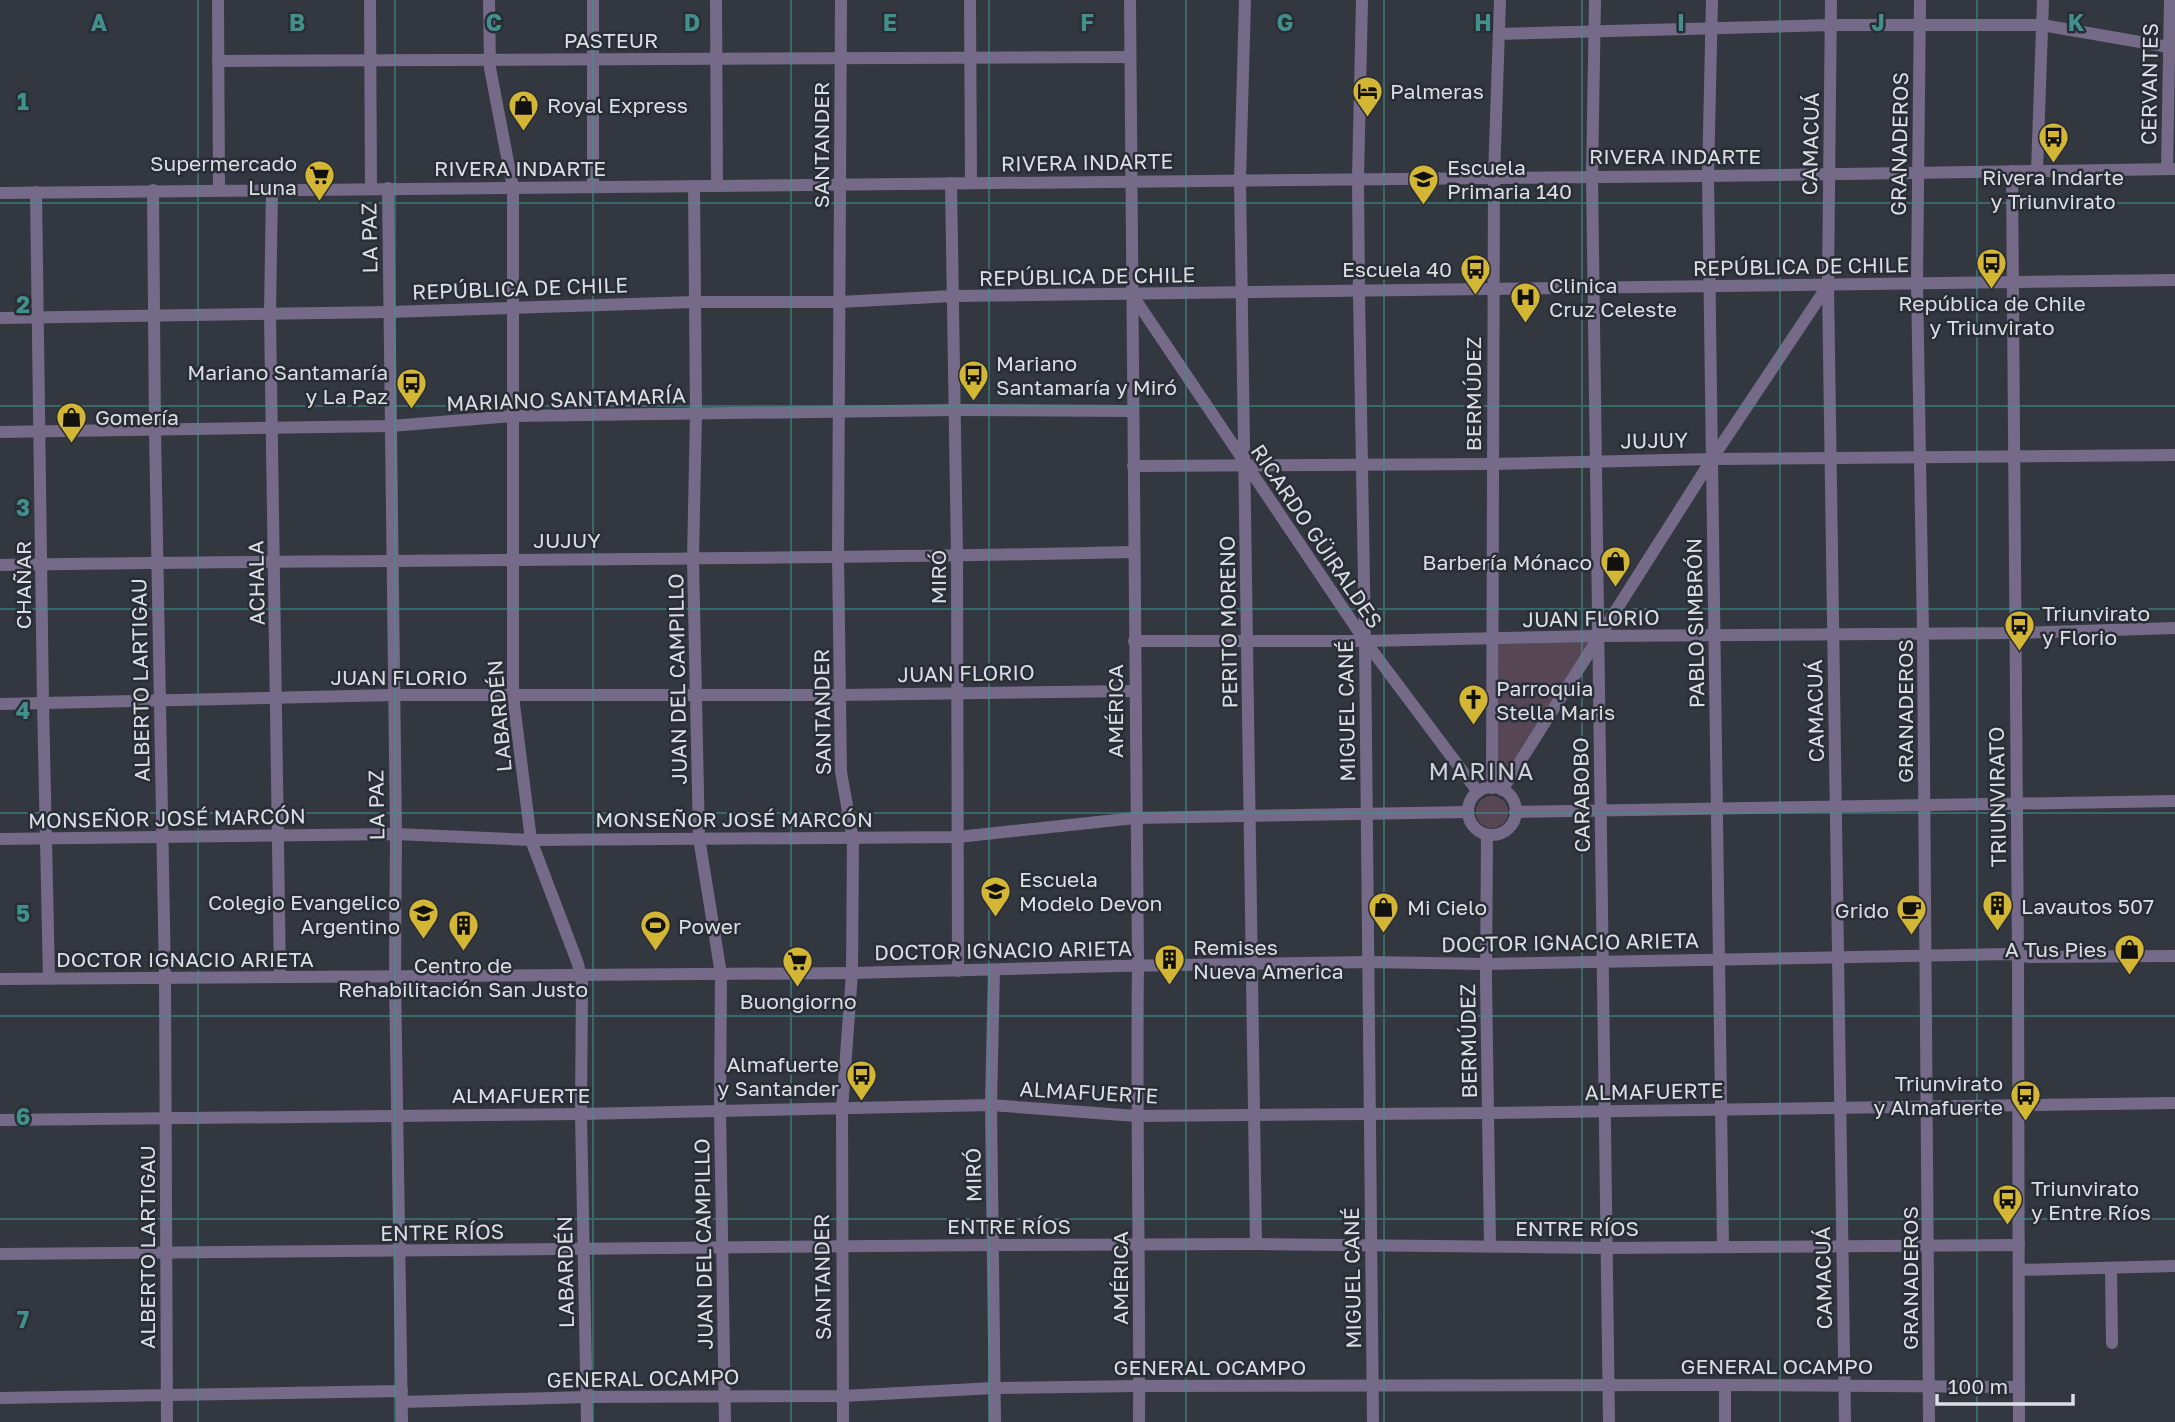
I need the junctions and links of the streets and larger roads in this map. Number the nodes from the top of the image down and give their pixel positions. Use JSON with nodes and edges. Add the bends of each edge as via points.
{"nodes":[{"id":1,"x":218,"y":0,"type":"edge"},
{"id":2,"x":370,"y":0,"type":"edge"},
{"id":3,"x":489,"y":0,"type":"edge"},
{"id":4,"x":593,"y":0,"type":"edge"},
{"id":5,"x":716,"y":0,"type":"edge"},
{"id":6,"x":841,"y":0,"type":"edge"},
{"id":7,"x":970,"y":0,"type":"edge"},
{"id":8,"x":1130,"y":0,"type":"edge"},
{"id":9,"x":1245,"y":0,"type":"edge"},
{"id":10,"x":1362,"y":0,"type":"edge"},
{"id":11,"x":1500,"y":0,"type":"edge"},
{"id":12,"x":1595,"y":0,"type":"edge"},
{"id":13,"x":1712,"y":0,"type":"edge"},
{"id":14,"x":1832,"y":0,"type":"edge"},
{"id":15,"x":1920,"y":0,"type":"edge"},
{"id":16,"x":2043,"y":0,"type":"edge"},
{"id":17,"x":2170,"y":0,"type":"edge"},
{"id":18,"x":1831,"y":25,"type":"junction"},
{"id":19,"x":1919,"y":26,"type":"junction"},
{"id":20,"x":2042,"y":26,"type":"junction"},
{"id":21,"x":1712,"y":28,"type":"junction"},
{"id":22,"x":1594,"y":30,"type":"junction"},
{"id":23,"x":1499,"y":34,"type":"junction"},
{"id":24,"x":2172,"y":48,"type":"edge"},
{"id":25,"x":971,"y":56,"type":"junction"},
{"id":26,"x":1130,"y":57,"type":"junction"},
{"id":27,"x":840,"y":58,"type":"junction"},
{"id":28,"x":593,"y":59,"type":"junction"},
{"id":29,"x":717,"y":59,"type":"junction"},
{"id":30,"x":489,"y":60,"type":"junction"},
{"id":31,"x":218,"y":61,"type":"junction"},
{"id":32,"x":370,"y":62,"type":"junction"},
{"id":33,"x":2171,"y":169,"type":"edge"},
{"id":34,"x":2012,"y":171,"type":"junction"},
{"id":35,"x":2037,"y":171,"type":"junction"},
{"id":36,"x":1917,"y":172,"type":"junction"},
{"id":37,"x":1828,"y":174,"type":"junction"},
{"id":38,"x":1592,"y":176,"type":"junction"},
{"id":39,"x":1707,"y":176,"type":"junction"},
{"id":40,"x":1494,"y":177,"type":"junction"},
{"id":41,"x":1358,"y":178,"type":"junction"},
{"id":42,"x":1240,"y":180,"type":"junction"},
{"id":43,"x":1131,"y":182,"type":"junction"},
{"id":44,"x":951,"y":183,"type":"junction"},
{"id":45,"x":971,"y":183,"type":"junction"},
{"id":46,"x":841,"y":184,"type":"junction"},
{"id":47,"x":717,"y":185,"type":"junction"},
{"id":48,"x":694,"y":186,"type":"junction"},
{"id":49,"x":593,"y":187,"type":"junction"},
{"id":50,"x":388,"y":188,"type":"junction"},
{"id":51,"x":513,"y":188,"type":"junction"},
{"id":52,"x":219,"y":189,"type":"junction"},
{"id":53,"x":371,"y":189,"type":"junction"},
{"id":54,"x":153,"y":190,"type":"junction"},
{"id":55,"x":272,"y":190,"type":"junction"},
{"id":56,"x":0,"y":192,"type":"edge"},
{"id":57,"x":36,"y":192,"type":"junction"},
{"id":58,"x":2175,"y":280,"type":"edge"},
{"id":59,"x":1917,"y":283,"type":"junction"},
{"id":60,"x":2012,"y":283,"type":"junction"},
{"id":61,"x":1828,"y":285,"type":"junction"},
{"id":62,"x":1593,"y":288,"type":"junction"},
{"id":63,"x":1710,"y":288,"type":"junction"},
{"id":64,"x":1493,"y":289,"type":"junction"},
{"id":65,"x":1242,"y":293,"type":"junction"},
{"id":66,"x":1359,"y":293,"type":"junction"},
{"id":67,"x":954,"y":296,"type":"junction"},
{"id":68,"x":1133,"y":296,"type":"junction"},
{"id":69,"x":694,"y":302,"type":"junction"},
{"id":70,"x":839,"y":302,"type":"junction"},
{"id":71,"x":514,"y":306,"type":"junction"},
{"id":72,"x":390,"y":312,"type":"junction"},
{"id":73,"x":270,"y":314,"type":"junction"},
{"id":74,"x":155,"y":316,"type":"junction"},
{"id":75,"x":39,"y":317,"type":"junction"},
{"id":76,"x":0,"y":318,"type":"edge"},
{"id":77,"x":955,"y":410,"type":"junction"},
{"id":78,"x":1133,"y":411,"type":"junction"},
{"id":79,"x":839,"y":412,"type":"junction"},
{"id":80,"x":696,"y":414,"type":"junction"},
{"id":81,"x":514,"y":416,"type":"junction"},
{"id":82,"x":391,"y":426,"type":"junction"},
{"id":83,"x":272,"y":428,"type":"junction"},
{"id":84,"x":155,"y":431,"type":"junction"},
{"id":85,"x":0,"y":432,"type":"edge"},
{"id":86,"x":40,"y":432,"type":"junction"},
{"id":87,"x":2175,"y":455,"type":"edge"},
{"id":88,"x":2013,"y":457,"type":"junction"},
{"id":89,"x":1712,"y":458,"type":"junction"},
{"id":90,"x":1920,"y":458,"type":"junction"},
{"id":91,"x":1830,"y":459,"type":"junction"},
{"id":92,"x":1596,"y":460,"type":"junction"},
{"id":93,"x":1361,"y":464,"type":"junction"},
{"id":94,"x":1492,"y":464,"type":"junction"},
{"id":95,"x":1245,"y":465,"type":"junction"},
{"id":96,"x":1133,"y":466,"type":"junction"},
{"id":97,"x":1134,"y":552,"type":"junction"},
{"id":98,"x":838,"y":555,"type":"junction"},
{"id":99,"x":957,"y":556,"type":"junction"},
{"id":100,"x":513,"y":559,"type":"junction"},
{"id":101,"x":393,"y":560,"type":"junction"},
{"id":102,"x":693,"y":560,"type":"junction"},
{"id":103,"x":275,"y":561,"type":"junction"},
{"id":104,"x":158,"y":562,"type":"junction"},
{"id":105,"x":42,"y":564,"type":"junction"},
{"id":106,"x":0,"y":565,"type":"edge"},
{"id":107,"x":2175,"y":628,"type":"edge"},
{"id":108,"x":2014,"y":633,"type":"junction"},
{"id":109,"x":1834,"y":634,"type":"junction"},
{"id":110,"x":1923,"y":634,"type":"junction"},
{"id":111,"x":1598,"y":636,"type":"junction"},
{"id":112,"x":1716,"y":636,"type":"junction"},
{"id":113,"x":1493,"y":638,"type":"junction"},
{"id":114,"x":1134,"y":641,"type":"junction"},
{"id":115,"x":1365,"y":641,"type":"junction"},
{"id":116,"x":1248,"y":642,"type":"junction"},
{"id":117,"x":1135,"y":691,"type":"junction"},
{"id":118,"x":958,"y":692,"type":"junction"},
{"id":119,"x":393,"y":695,"type":"junction"},
{"id":120,"x":696,"y":695,"type":"junction"},
{"id":121,"x":841,"y":695,"type":"junction"},
{"id":122,"x":513,"y":696,"type":"junction"},
{"id":123,"x":276,"y":698,"type":"junction"},
{"id":124,"x":159,"y":700,"type":"junction"},
{"id":125,"x":43,"y":703,"type":"junction"},
{"id":126,"x":0,"y":704,"type":"edge"},
{"id":127,"x":1497,"y":789,"type":"junction"},
{"id":128,"x":1478,"y":792,"type":"junction"},
{"id":129,"x":2175,"y":801,"type":"edge"},
{"id":130,"x":2017,"y":804,"type":"junction"},
{"id":131,"x":1924,"y":805,"type":"junction"},
{"id":132,"x":1836,"y":807,"type":"junction"},
{"id":133,"x":1717,"y":809,"type":"junction"},
{"id":134,"x":1601,"y":811,"type":"junction"},
{"id":135,"x":1468,"y":812,"type":"junction"},
{"id":136,"x":1515,"y":812,"type":"junction"},
{"id":137,"x":1367,"y":813,"type":"junction"},
{"id":138,"x":1250,"y":815,"type":"junction"},
{"id":139,"x":1135,"y":818,"type":"junction"},
{"id":140,"x":396,"y":834,"type":"junction"},
{"id":141,"x":1487,"y":835,"type":"junction"},
{"id":142,"x":278,"y":836,"type":"junction"},
{"id":143,"x":958,"y":837,"type":"junction"},
{"id":144,"x":161,"y":838,"type":"junction"},
{"id":145,"x":699,"y":838,"type":"junction"},
{"id":146,"x":0,"y":839,"type":"edge"},
{"id":147,"x":45,"y":839,"type":"junction"},
{"id":148,"x":531,"y":839,"type":"junction"},
{"id":149,"x":853,"y":839,"type":"junction"},
{"id":150,"x":1926,"y":956,"type":"junction"},
{"id":151,"x":2018,"y":956,"type":"junction"},
{"id":152,"x":2175,"y":956,"type":"edge"},
{"id":153,"x":1838,"y":957,"type":"junction"},
{"id":154,"x":1720,"y":959,"type":"junction"},
{"id":155,"x":1603,"y":960,"type":"junction"},
{"id":156,"x":1369,"y":962,"type":"junction"},
{"id":157,"x":1253,"y":964,"type":"junction"},
{"id":158,"x":1486,"y":964,"type":"junction"},
{"id":159,"x":1138,"y":966,"type":"junction"},
{"id":160,"x":994,"y":970,"type":"junction"},
{"id":161,"x":958,"y":971,"type":"junction"},
{"id":162,"x":852,"y":973,"type":"junction"},
{"id":163,"x":721,"y":974,"type":"junction"},
{"id":164,"x":280,"y":976,"type":"junction"},
{"id":165,"x":581,"y":976,"type":"junction"},
{"id":166,"x":49,"y":978,"type":"junction"},
{"id":167,"x":165,"y":978,"type":"junction"},
{"id":168,"x":395,"y":978,"type":"junction"},
{"id":169,"x":0,"y":979,"type":"edge"},
{"id":170,"x":2175,"y":1103,"type":"edge"},
{"id":171,"x":2019,"y":1104,"type":"junction"},
{"id":172,"x":991,"y":1105,"type":"junction"},
{"id":173,"x":1928,"y":1106,"type":"junction"},
{"id":174,"x":1841,"y":1107,"type":"junction"},
{"id":175,"x":1721,"y":1109,"type":"junction"},
{"id":176,"x":720,"y":1110,"type":"junction"},
{"id":177,"x":842,"y":1110,"type":"junction"},
{"id":178,"x":1605,"y":1111,"type":"junction"},
{"id":179,"x":581,"y":1114,"type":"junction"},
{"id":180,"x":1370,"y":1114,"type":"junction"},
{"id":181,"x":1489,"y":1114,"type":"junction"},
{"id":182,"x":397,"y":1115,"type":"junction"},
{"id":183,"x":1256,"y":1115,"type":"junction"},
{"id":184,"x":1136,"y":1116,"type":"junction"},
{"id":185,"x":165,"y":1119,"type":"junction"},
{"id":186,"x":0,"y":1120,"type":"edge"},
{"id":187,"x":1256,"y":1244,"type":"junction"},
{"id":188,"x":993,"y":1245,"type":"junction"},
{"id":189,"x":1139,"y":1245,"type":"junction"},
{"id":190,"x":2019,"y":1245,"type":"junction"},
{"id":191,"x":1371,"y":1246,"type":"junction"},
{"id":192,"x":1490,"y":1246,"type":"junction"},
{"id":193,"x":1723,"y":1246,"type":"junction"},
{"id":194,"x":1929,"y":1246,"type":"junction"},
{"id":195,"x":723,"y":1247,"type":"junction"},
{"id":196,"x":841,"y":1247,"type":"junction"},
{"id":197,"x":1842,"y":1247,"type":"junction"},
{"id":198,"x":583,"y":1248,"type":"junction"},
{"id":199,"x":1606,"y":1248,"type":"junction"},
{"id":200,"x":400,"y":1252,"type":"junction"},
{"id":201,"x":168,"y":1253,"type":"junction"},
{"id":202,"x":0,"y":1254,"type":"edge"},
{"id":203,"x":2175,"y":1266,"type":"edge"},
{"id":204,"x":2111,"y":1268,"type":"junction"},
{"id":205,"x":2019,"y":1270,"type":"junction"},
{"id":206,"x":2112,"y":1343,"type":"dead end"},
{"id":207,"x":1608,"y":1385,"type":"junction"},
{"id":208,"x":1725,"y":1385,"type":"junction"},
{"id":209,"x":1843,"y":1385,"type":"junction"},
{"id":210,"x":1139,"y":1386,"type":"junction"},
{"id":211,"x":1372,"y":1386,"type":"junction"},
{"id":212,"x":1930,"y":1387,"type":"junction"},
{"id":213,"x":2019,"y":1387,"type":"junction"},
{"id":214,"x":994,"y":1388,"type":"junction"},
{"id":215,"x":167,"y":1395,"type":"junction"},
{"id":216,"x":402,"y":1396,"type":"junction"},
{"id":217,"x":724,"y":1396,"type":"junction"},
{"id":218,"x":843,"y":1396,"type":"junction"},
{"id":219,"x":587,"y":1397,"type":"junction"},
{"id":220,"x":0,"y":1398,"type":"edge"},
{"id":221,"x":167,"y":1422,"type":"edge"},
{"id":222,"x":402,"y":1422,"type":"edge"},
{"id":223,"x":587,"y":1422,"type":"edge"},
{"id":224,"x":725,"y":1422,"type":"edge"},
{"id":225,"x":843,"y":1422,"type":"edge"},
{"id":226,"x":995,"y":1422,"type":"edge"},
{"id":227,"x":1139,"y":1422,"type":"edge"},
{"id":228,"x":1373,"y":1422,"type":"edge"},
{"id":229,"x":1609,"y":1422,"type":"edge"},
{"id":230,"x":1725,"y":1422,"type":"edge"},
{"id":231,"x":1844,"y":1422,"type":"edge"},
{"id":232,"x":1929,"y":1422,"type":"edge"},
{"id":233,"x":2019,"y":1422,"type":"edge"}],
"edges":[{"from":1,"to":31,"type":"street"},
{"from":2,"to":32,"type":"street","name":"LA PAZ"},
{"from":3,"to":30,"type":"street","name":"LABARDÉN"},
{"from":4,"to":28,"type":"street"},
{"from":5,"to":29,"type":"street"},
{"from":6,"to":27,"type":"street","name":"SANTANDER"},
{"from":7,"to":25,"type":"street"},
{"from":8,"to":26,"type":"street","name":"AMÉRICA"},
{"from":9,"to":42,"type":"street","name":"PERITO MORENO"},
{"from":10,"to":41,"type":"street","name":"MIGUEL CANÉ"},
{"from":11,"to":23,"type":"street","name":"BERMÚDEZ"},
{"from":12,"to":22,"type":"street","name":"CARABOBO"},
{"from":13,"to":21,"type":"street","name":"PABLO SIMBRÓN"},
{"from":14,"to":18,"type":"street","name":"CAMACUÁ"},
{"from":15,"to":19,"type":"street","name":"GRANADEROS"},
{"from":16,"to":20,"type":"street"},
{"from":17,"to":24,"type":"street","name":"CERVANTES"},
{"from":18,"to":19,"type":"street"},
{"from":18,"to":21,"type":"street"},
{"from":18,"to":37,"type":"street","name":"CAMACUÁ"},
{"from":19,"to":20,"type":"street"},
{"from":19,"to":36,"type":"street","name":"GRANADEROS"},
{"from":20,"to":24,"type":"street"},
{"from":20,"to":35,"type":"street"},
{"from":21,"to":22,"type":"street"},
{"from":21,"to":39,"type":"street","name":"PABLO SIMBRÓN"},
{"from":22,"to":23,"type":"street"},
{"from":22,"to":38,"type":"street","name":"CARABOBO"},
{"from":23,"to":40,"type":"street","name":"BERMÚDEZ"},
{"from":24,"to":33,"type":"street","name":"CERVANTES"},
{"from":25,"to":26,"type":"street","name":"PASTEUR"},
{"from":25,"to":27,"type":"street","name":"PASTEUR"},
{"from":25,"to":45,"type":"street"},
{"from":26,"to":43,"type":"street","name":"AMÉRICA"},
{"from":27,"to":29,"type":"street","name":"PASTEUR"},
{"from":27,"to":46,"type":"street","name":"SANTANDER"},
{"from":28,"to":29,"type":"street","name":"PASTEUR"},
{"from":28,"to":30,"type":"street","name":"PASTEUR"},
{"from":28,"to":49,"type":"street"},
{"from":29,"to":47,"type":"street"},
{"from":30,"to":32,"type":"street","name":"PASTEUR"},
{"from":30,"to":51,"type":"street","name":"LABARDÉN"},
{"from":31,"to":32,"type":"street","name":"PASTEUR"},
{"from":31,"to":52,"type":"street"},
{"from":32,"to":53,"type":"street","name":"LA PAZ"},
{"from":33,"to":35,"type":"street","name":"RIVERA INDARTE"},
{"from":34,"to":35,"type":"street","name":"RIVERA INDARTE"},
{"from":34,"to":36,"type":"street","name":"RIVERA INDARTE"},
{"from":34,"to":60,"type":"street","name":"TRIUNVIRATO"},
{"from":36,"to":37,"type":"street","name":"RIVERA INDARTE"},
{"from":36,"to":59,"type":"street","name":"GRANADEROS"},
{"from":37,"to":39,"type":"street","name":"RIVERA INDARTE"},
{"from":37,"to":61,"type":"street","name":"CAMACUÁ"},
{"from":38,"to":39,"type":"street","name":"RIVERA INDARTE"},
{"from":38,"to":40,"type":"street","name":"RIVERA INDARTE"},
{"from":38,"to":62,"type":"street","name":"CARABOBO"},
{"from":39,"to":63,"type":"street","name":"PABLO SIMBRÓN"},
{"from":40,"to":41,"type":"street","name":"RIVERA INDARTE"},
{"from":40,"to":64,"type":"street","name":"BERMÚDEZ"},
{"from":41,"to":42,"type":"street","name":"RIVERA INDARTE"},
{"from":41,"to":66,"type":"street","name":"MIGUEL CANÉ"},
{"from":42,"to":43,"type":"street","name":"RIVERA INDARTE"},
{"from":42,"to":65,"type":"street","name":"PERITO MORENO"},
{"from":43,"to":45,"type":"street","name":"RIVERA INDARTE"},
{"from":43,"to":68,"type":"street","name":"AMÉRICA"},
{"from":44,"to":45,"type":"street","name":"RIVERA INDARTE"},
{"from":44,"to":46,"type":"street","name":"RIVERA INDARTE"},
{"from":44,"to":67,"type":"street","name":"MIRÓ"},
{"from":46,"to":47,"type":"street","name":"RIVERA INDARTE"},
{"from":46,"to":70,"type":"street","name":"SANTANDER"},
{"from":47,"to":48,"type":"street","name":"RIVERA INDARTE"},
{"from":48,"to":49,"type":"street","name":"RIVERA INDARTE"},
{"from":48,"to":69,"type":"street","name":"JUAN DEL CAMPILLO"},
{"from":49,"to":51,"type":"street","name":"RIVERA INDARTE"},
{"from":50,"to":51,"type":"street","name":"RIVERA INDARTE"},
{"from":50,"to":53,"type":"street","name":"RIVERA INDARTE"},
{"from":50,"to":72,"type":"street","name":"LA PAZ"},
{"from":51,"to":71,"type":"street","name":"LABARDÉN"},
{"from":52,"to":54,"type":"street","name":"RIVERA INDARTE"},
{"from":52,"to":55,"type":"street","name":"RIVERA INDARTE"},
{"from":53,"to":55,"type":"street","name":"RIVERA INDARTE"},
{"from":54,"to":57,"type":"street","name":"RIVERA INDARTE"},
{"from":54,"to":74,"type":"street","name":"ALBERTO LARTIGAU"},
{"from":55,"to":73,"type":"street","name":"ACHALA"},
{"from":56,"to":57,"type":"street","name":"RIVERA INDARTE"},
{"from":57,"to":75,"type":"street","name":"CHAÑAR"},
{"from":58,"to":60,"type":"street","name":"REPÚBLICA DE CHILE"},
{"from":59,"to":60,"type":"street","name":"REPÚBLICA DE CHILE"},
{"from":59,"to":61,"type":"street","name":"REPÚBLICA DE CHILE"},
{"from":59,"to":90,"type":"street","name":"GRANADEROS"},
{"from":60,"to":88,"type":"street","name":"TRIUNVIRATO"},
{"from":61,"to":63,"type":"street","name":"REPÚBLICA DE CHILE"},
{"from":61,"to":89,"type":"street"},
{"from":61,"to":91,"type":"street","name":"CAMACUÁ"},
{"from":62,"to":63,"type":"street","name":"REPÚBLICA DE CHILE"},
{"from":62,"to":64,"type":"street","name":"REPÚBLICA DE CHILE"},
{"from":62,"to":92,"type":"street","name":"CARABOBO"},
{"from":63,"to":89,"type":"street","name":"PABLO SIMBRÓN"},
{"from":64,"to":66,"type":"street","name":"REPÚBLICA DE CHILE"},
{"from":64,"to":94,"type":"street","name":"BERMÚDEZ"},
{"from":65,"to":66,"type":"street","name":"REPÚBLICA DE CHILE"},
{"from":65,"to":68,"type":"street","name":"REPÚBLICA DE CHILE"},
{"from":65,"to":95,"type":"street","name":"PERITO MORENO"},
{"from":66,"to":93,"type":"street","name":"MIGUEL CANÉ"},
{"from":67,"to":68,"type":"street","name":"REPÚBLICA DE CHILE"},
{"from":67,"to":70,"type":"street","name":"REPÚBLICA DE CHILE"},
{"from":67,"to":77,"type":"street","name":"MIRÓ"},
{"from":68,"to":78,"type":"street","name":"AMÉRICA"},
{"from":68,"to":95,"type":"street","name":"RICARDO GÜIRALDES"},
{"from":69,"to":70,"type":"street","name":"REPÚBLICA DE CHILE"},
{"from":69,"to":71,"type":"street","name":"REPÚBLICA DE CHILE"},
{"from":69,"to":80,"type":"street","name":"JUAN DEL CAMPILLO"},
{"from":70,"to":79,"type":"street","name":"SANTANDER"},
{"from":71,"to":72,"type":"street","name":"REPÚBLICA DE CHILE"},
{"from":71,"to":81,"type":"street","name":"LABARDÉN"},
{"from":72,"to":73,"type":"street","name":"REPÚBLICA DE CHILE"},
{"from":72,"to":82,"type":"street","name":"LA PAZ"},
{"from":73,"to":74,"type":"street","name":"REPÚBLICA DE CHILE"},
{"from":73,"to":83,"type":"street","name":"ACHALA"},
{"from":74,"to":75,"type":"street","name":"REPÚBLICA DE CHILE"},
{"from":74,"to":84,"type":"street","name":"ALBERTO LARTIGAU"},
{"from":75,"to":76,"type":"street","name":"REPÚBLICA DE CHILE"},
{"from":75,"to":86,"type":"street","name":"CHAÑAR"},
{"from":77,"to":78,"type":"street","name":"MARIANO SANTAMARÍA"},
{"from":77,"to":79,"type":"street","name":"MARIANO SANTAMARÍA"},
{"from":77,"to":99,"type":"street","name":"MIRÓ"},
{"from":78,"to":96,"type":"street","name":"AMÉRICA"},
{"from":79,"to":80,"type":"street","name":"MARIANO SANTAMARÍA"},
{"from":79,"to":98,"type":"street","name":"SANTANDER"},
{"from":80,"to":81,"type":"street","name":"MARIANO SANTAMARÍA"},
{"from":80,"to":102,"type":"street","name":"JUAN DEL CAMPILLO"},
{"from":81,"to":82,"type":"street","name":"MARIANO SANTAMARÍA"},
{"from":81,"to":100,"type":"street","name":"LABARDÉN"},
{"from":82,"to":83,"type":"street","name":"MARIANO SANTAMARÍA"},
{"from":82,"to":101,"type":"street","name":"LA PAZ"},
{"from":83,"to":84,"type":"street","name":"MARIANO SANTAMARÍA"},
{"from":83,"to":103,"type":"street","name":"ACHALA"},
{"from":84,"to":86,"type":"street","name":"MARIANO SANTAMARÍA"},
{"from":84,"to":104,"type":"street","name":"ALBERTO LARTIGAU"},
{"from":85,"to":86,"type":"street","name":"MARIANO SANTAMARÍA"},
{"from":86,"to":105,"type":"street","name":"CHAÑAR"},
{"from":87,"to":88,"type":"street","name":"JUJUY"},
{"from":88,"to":90,"type":"street","name":"JUJUY"},
{"from":88,"to":108,"type":"street","name":"TRIUNVIRATO"},
{"from":89,"to":91,"type":"street","name":"JUJUY"},
{"from":89,"to":92,"type":"street","name":"JUJUY"},
{"from":89,"to":111,"type":"street"},
{"from":89,"to":112,"type":"street","name":"PABLO SIMBRÓN"},
{"from":90,"to":91,"type":"street","name":"JUJUY"},
{"from":90,"to":110,"type":"street","name":"GRANADEROS"},
{"from":91,"to":109,"type":"street","name":"CAMACUÁ"},
{"from":92,"to":94,"type":"street","name":"JUJUY"},
{"from":92,"to":111,"type":"street","name":"CARABOBO"},
{"from":93,"to":94,"type":"street","name":"JUJUY"},
{"from":93,"to":95,"type":"street","name":"JUJUY"},
{"from":93,"to":115,"type":"street","name":"MIGUEL CANÉ"},
{"from":94,"to":113,"type":"street","name":"BERMÚDEZ"},
{"from":95,"to":96,"type":"street","name":"JUJUY"},
{"from":95,"to":115,"type":"street","name":"RICARDO GÜIRALDES"},
{"from":95,"to":116,"type":"street","name":"PERITO MORENO"},
{"from":96,"to":97,"type":"street","name":"AMÉRICA"},
{"from":97,"to":99,"type":"street","name":"JUJUY"},
{"from":97,"to":114,"type":"street","name":"AMÉRICA"},
{"from":98,"to":99,"type":"street","name":"JUJUY"},
{"from":98,"to":102,"type":"street","name":"JUJUY"},
{"from":98,"to":121,"type":"street","name":"SANTANDER"},
{"from":99,"to":118,"type":"street","name":"MIRÓ"},
{"from":100,"to":101,"type":"street","name":"JUJUY"},
{"from":100,"to":102,"type":"street","name":"JUJUY"},
{"from":100,"to":122,"type":"street","name":"LABARDÉN"},
{"from":101,"to":103,"type":"street","name":"JUJUY"},
{"from":101,"to":119,"type":"street","name":"LA PAZ"},
{"from":102,"to":120,"type":"street","name":"JUAN DEL CAMPILLO"},
{"from":103,"to":104,"type":"street","name":"JUJUY"},
{"from":103,"to":123,"type":"street","name":"ACHALA"},
{"from":104,"to":105,"type":"street","name":"JUJUY"},
{"from":104,"to":124,"type":"street","name":"ALBERTO LARTIGAU"},
{"from":105,"to":106,"type":"street","name":"JUJUY"},
{"from":105,"to":125,"type":"street","name":"CHAÑAR"},
{"from":107,"to":108,"type":"street","name":"JUAN FLORIO"},
{"from":108,"to":110,"type":"street","name":"JUAN FLORIO"},
{"from":108,"to":130,"type":"street","name":"TRIUNVIRATO"},
{"from":109,"to":110,"type":"street","name":"JUAN FLORIO"},
{"from":109,"to":112,"type":"street","name":"JUAN FLORIO"},
{"from":109,"to":132,"type":"street","name":"CAMACUÁ"},
{"from":110,"to":131,"type":"street","name":"GRANADEROS"},
{"from":111,"to":112,"type":"street","name":"JUAN FLORIO"},
{"from":111,"to":113,"type":"street","name":"JUAN FLORIO"},
{"from":111,"to":127,"type":"street"},
{"from":111,"to":134,"type":"street","name":"CARABOBO"},
{"from":112,"to":133,"type":"street","name":"PABLO SIMBRÓN"},
{"from":113,"to":115,"type":"street","name":"JUAN FLORIO"},
{"from":113,"to":127,"type":"street","name":"BERMÚDEZ"},
{"from":114,"to":116,"type":"street","name":"JUAN FLORIO"},
{"from":114,"to":117,"type":"street","name":"AMÉRICA"},
{"from":115,"to":116,"type":"street","name":"JUAN FLORIO"},
{"from":115,"to":128,"type":"street","name":"RICARDO GÜIRALDES"},
{"from":115,"to":137,"type":"street","name":"MIGUEL CANÉ"},
{"from":116,"to":138,"type":"street","name":"PERITO MORENO"},
{"from":117,"to":118,"type":"street","name":"JUAN FLORIO"},
{"from":117,"to":139,"type":"street","name":"AMÉRICA"},
{"from":118,"to":121,"type":"street","name":"JUAN FLORIO"},
{"from":118,"to":143,"type":"street","name":"MIRÓ"},
{"from":119,"to":122,"type":"street","name":"JUAN FLORIO"},
{"from":119,"to":123,"type":"street","name":"JUAN FLORIO"},
{"from":119,"to":140,"type":"street","name":"LA PAZ"},
{"from":120,"to":121,"type":"street","name":"JUAN FLORIO"},
{"from":120,"to":122,"type":"street","name":"JUAN FLORIO"},
{"from":120,"to":145,"type":"street","name":"JUAN DEL CAMPILLO"},
{"from":121,"to":149,"type":"street","name":"SANTANDER","via":[[841,772]]},
{"from":122,"to":148,"type":"street","name":"LABARDÉN"},
{"from":123,"to":124,"type":"street","name":"JUAN FLORIO"},
{"from":123,"to":142,"type":"street","name":"ACHALA"},
{"from":124,"to":125,"type":"street","name":"JUAN FLORIO"},
{"from":124,"to":144,"type":"street","name":"ALBERTO LARTIGAU"},
{"from":125,"to":126,"type":"street","name":"JUAN FLORIO"},
{"from":125,"to":147,"type":"street","name":"CHAÑAR"},
{"from":127,"to":128,"type":"street"},
{"from":127,"to":136,"type":"street","via":[[1513,800]]},
{"from":128,"to":135,"type":"street"},
{"from":129,"to":130,"type":"street"},
{"from":130,"to":131,"type":"street"},
{"from":130,"to":151,"type":"street","name":"TRIUNVIRATO"},
{"from":131,"to":132,"type":"street"},
{"from":131,"to":150,"type":"street","name":"GRANADEROS"},
{"from":132,"to":133,"type":"street"},
{"from":132,"to":153,"type":"street","name":"CAMACUÁ"},
{"from":133,"to":134,"type":"street"},
{"from":133,"to":154,"type":"street","name":"PABLO SIMBRÓN"},
{"from":134,"to":136,"type":"street"},
{"from":134,"to":155,"type":"street","name":"CARABOBO"},
{"from":135,"to":137,"type":"street","name":"MONSEÑOR JOSÉ MARCÓN"},
{"from":135,"to":141,"type":"street","via":[[1472,826]]},
{"from":136,"to":141,"type":"street","via":[[1509,828]]},
{"from":137,"to":138,"type":"street","name":"MONSEÑOR JOSÉ MARCÓN"},
{"from":137,"to":156,"type":"street","name":"MIGUEL CANÉ"},
{"from":138,"to":139,"type":"street","name":"MONSEÑOR JOSÉ MARCÓN"},
{"from":138,"to":157,"type":"street","name":"PERITO MORENO"},
{"from":139,"to":143,"type":"street","name":"MONSEÑOR JOSÉ MARCÓN"},
{"from":139,"to":159,"type":"street","name":"AMÉRICA"},
{"from":140,"to":142,"type":"street","name":"MONSEÑOR JOSÉ MARCÓN"},
{"from":140,"to":148,"type":"street","name":"MONSEÑOR JOSÉ MARCÓN"},
{"from":140,"to":168,"type":"street","name":"LA PAZ"},
{"from":141,"to":158,"type":"street","name":"BERMÚDEZ"},
{"from":142,"to":144,"type":"street","name":"MONSEÑOR JOSÉ MARCÓN"},
{"from":142,"to":164,"type":"street","name":"ACHALA"},
{"from":143,"to":149,"type":"street","name":"MONSEÑOR JOSÉ MARCÓN"},
{"from":143,"to":161,"type":"street","name":"MIRÓ"},
{"from":144,"to":147,"type":"street","name":"MONSEÑOR JOSÉ MARCÓN"},
{"from":144,"to":167,"type":"street","name":"ALBERTO LARTIGAU"},
{"from":145,"to":148,"type":"street","name":"MONSEÑOR JOSÉ MARCÓN"},
{"from":145,"to":149,"type":"street","name":"MONSEÑOR JOSÉ MARCÓN"},
{"from":145,"to":163,"type":"street","name":"JUAN DEL CAMPILLO"},
{"from":146,"to":147,"type":"street","name":"MONSEÑOR JOSÉ MARCÓN"},
{"from":147,"to":166,"type":"street","name":"CHAÑAR"},
{"from":148,"to":165,"type":"street","name":"LABARDÉN"},
{"from":149,"to":162,"type":"street","name":"SANTANDER"},
{"from":150,"to":151,"type":"street","name":"DOCTOR IGNACIO ARIETA"},
{"from":150,"to":153,"type":"street","name":"DOCTOR IGNACIO ARIETA"},
{"from":150,"to":173,"type":"street","name":"GRANADEROS"},
{"from":151,"to":152,"type":"street","name":"DOCTOR IGNACIO ARIETA"},
{"from":151,"to":171,"type":"street","name":"TRIUNVIRATO"},
{"from":153,"to":154,"type":"street","name":"DOCTOR IGNACIO ARIETA"},
{"from":153,"to":174,"type":"street","name":"CAMACUÁ"},
{"from":154,"to":155,"type":"street","name":"DOCTOR IGNACIO ARIETA"},
{"from":154,"to":175,"type":"street","name":"PABLO SIMBRÓN"},
{"from":155,"to":158,"type":"street","name":"DOCTOR IGNACIO ARIETA"},
{"from":155,"to":178,"type":"street","name":"CARABOBO"},
{"from":156,"to":157,"type":"street","name":"DOCTOR IGNACIO ARIETA"},
{"from":156,"to":158,"type":"street","name":"DOCTOR IGNACIO ARIETA"},
{"from":156,"to":180,"type":"street","name":"MIGUEL CANÉ"},
{"from":157,"to":159,"type":"street","name":"DOCTOR IGNACIO ARIETA"},
{"from":157,"to":183,"type":"street","name":"PERITO MORENO"},
{"from":158,"to":181,"type":"street","name":"BERMÚDEZ"},
{"from":159,"to":160,"type":"street","name":"DOCTOR IGNACIO ARIETA"},
{"from":159,"to":184,"type":"street","name":"AMÉRICA"},
{"from":160,"to":161,"type":"street","name":"DOCTOR IGNACIO ARIETA"},
{"from":160,"to":172,"type":"street","name":"MIRÓ"},
{"from":161,"to":162,"type":"street","name":"DOCTOR IGNACIO ARIETA"},
{"from":162,"to":163,"type":"street","name":"DOCTOR IGNACIO ARIETA"},
{"from":162,"to":177,"type":"street","name":"SANTANDER"},
{"from":163,"to":165,"type":"street","name":"DOCTOR IGNACIO ARIETA"},
{"from":163,"to":176,"type":"street","name":"JUAN DEL CAMPILLO"},
{"from":164,"to":167,"type":"street","name":"DOCTOR IGNACIO ARIETA"},
{"from":164,"to":168,"type":"street","name":"DOCTOR IGNACIO ARIETA"},
{"from":165,"to":168,"type":"street","name":"DOCTOR IGNACIO ARIETA"},
{"from":165,"to":179,"type":"street","name":"LABARDÉN"},
{"from":166,"to":167,"type":"street","name":"DOCTOR IGNACIO ARIETA"},
{"from":166,"to":169,"type":"street","name":"DOCTOR IGNACIO ARIETA"},
{"from":167,"to":185,"type":"street","name":"ALBERTO LARTIGAU"},
{"from":168,"to":182,"type":"street","name":"LA PAZ"},
{"from":170,"to":171,"type":"street","name":"ALMAFUERTE"},
{"from":171,"to":173,"type":"street","name":"ALMAFUERTE"},
{"from":171,"to":190,"type":"street","name":"TRIUNVIRATO"},
{"from":172,"to":177,"type":"street","name":"ALMAFUERTE"},
{"from":172,"to":184,"type":"street","name":"ALMAFUERTE"},
{"from":172,"to":188,"type":"street","name":"MIRÓ"},
{"from":173,"to":174,"type":"street","name":"ALMAFUERTE"},
{"from":173,"to":194,"type":"street","name":"GRANADEROS"},
{"from":174,"to":175,"type":"street","name":"ALMAFUERTE"},
{"from":174,"to":197,"type":"street","name":"CAMACUÁ"},
{"from":175,"to":178,"type":"street","name":"ALMAFUERTE"},
{"from":175,"to":193,"type":"street","name":"PABLO SIMBRÓN"},
{"from":176,"to":177,"type":"street","name":"ALMAFUERTE"},
{"from":176,"to":179,"type":"street","name":"ALMAFUERTE"},
{"from":176,"to":195,"type":"street","name":"JUAN DEL CAMPILLO"},
{"from":177,"to":196,"type":"street","name":"SANTANDER"},
{"from":178,"to":181,"type":"street","name":"ALMAFUERTE"},
{"from":178,"to":199,"type":"street","name":"CARABOBO"},
{"from":179,"to":182,"type":"street","name":"ALMAFUERTE"},
{"from":179,"to":198,"type":"street","name":"LABARDÉN"},
{"from":180,"to":181,"type":"street","name":"ALMAFUERTE"},
{"from":180,"to":183,"type":"street","name":"ALMAFUERTE"},
{"from":180,"to":191,"type":"street","name":"MIGUEL CANÉ"},
{"from":181,"to":192,"type":"street","name":"BERMÚDEZ"},
{"from":182,"to":185,"type":"street","name":"ALMAFUERTE"},
{"from":182,"to":200,"type":"street","name":"LA PAZ"},
{"from":183,"to":184,"type":"street","name":"ALMAFUERTE"},
{"from":183,"to":187,"type":"street","name":"PERITO MORENO"},
{"from":184,"to":189,"type":"street","name":"AMÉRICA"},
{"from":185,"to":186,"type":"street","name":"ALMAFUERTE"},
{"from":185,"to":201,"type":"street","name":"ALBERTO LARTIGAU"},
{"from":187,"to":189,"type":"street","name":"ENTRE RÍOS"},
{"from":187,"to":191,"type":"street","name":"ENTRE RÍOS"},
{"from":188,"to":189,"type":"street","name":"ENTRE RÍOS"},
{"from":188,"to":196,"type":"street","name":"ENTRE RÍOS"},
{"from":188,"to":214,"type":"street","name":"MIRÓ"},
{"from":189,"to":210,"type":"street","name":"AMÉRICA"},
{"from":190,"to":194,"type":"street","name":"ENTRE RÍOS"},
{"from":190,"to":205,"type":"street","name":"TRIUNVIRATO"},
{"from":191,"to":192,"type":"street","name":"ENTRE RÍOS"},
{"from":191,"to":211,"type":"street","name":"MIGUEL CANÉ"},
{"from":192,"to":199,"type":"street","name":"ENTRE RÍOS"},
{"from":193,"to":197,"type":"street","name":"ENTRE RÍOS"},
{"from":193,"to":199,"type":"street","name":"ENTRE RÍOS"},
{"from":194,"to":197,"type":"street","name":"ENTRE RÍOS"},
{"from":194,"to":212,"type":"street","name":"GRANADEROS"},
{"from":195,"to":196,"type":"street","name":"ENTRE RÍOS"},
{"from":195,"to":198,"type":"street","name":"ENTRE RÍOS"},
{"from":195,"to":217,"type":"street","name":"JUAN DEL CAMPILLO"},
{"from":196,"to":218,"type":"street","name":"SANTANDER"},
{"from":197,"to":209,"type":"street","name":"CAMACUÁ"},
{"from":198,"to":200,"type":"street","name":"ENTRE RÍOS"},
{"from":198,"to":219,"type":"street","name":"LABARDÉN"},
{"from":199,"to":207,"type":"street","name":"CARABOBO"},
{"from":200,"to":201,"type":"street","name":"ENTRE RÍOS"},
{"from":200,"to":216,"type":"street","name":"LA PAZ"},
{"from":201,"to":202,"type":"street","name":"ENTRE RÍOS"},
{"from":201,"to":215,"type":"street","name":"ALBERTO LARTIGAU"},
{"from":203,"to":204,"type":"street"},
{"from":204,"to":205,"type":"street"},
{"from":204,"to":206,"type":"street"},
{"from":205,"to":213,"type":"street","name":"TRIUNVIRATO"},
{"from":207,"to":208,"type":"street","name":"GENERAL OCAMPO"},
{"from":207,"to":211,"type":"street","name":"GENERAL OCAMPO"},
{"from":207,"to":229,"type":"street","name":"CARABOBO"},
{"from":208,"to":209,"type":"street","name":"GENERAL OCAMPO"},
{"from":208,"to":230,"type":"street"},
{"from":209,"to":212,"type":"street","name":"GENERAL OCAMPO"},
{"from":209,"to":231,"type":"street","name":"CAMACUÁ"},
{"from":210,"to":211,"type":"street","name":"GENERAL OCAMPO"},
{"from":210,"to":214,"type":"street","name":"GENERAL OCAMPO"},
{"from":210,"to":227,"type":"street","name":"AMÉRICA"},
{"from":211,"to":228,"type":"street","name":"MIGUEL CANÉ"},
{"from":212,"to":213,"type":"street","name":"GENERAL OCAMPO"},
{"from":212,"to":232,"type":"street","name":"GRANADEROS"},
{"from":213,"to":233,"type":"street","name":"TRIUNVIRATO"},
{"from":214,"to":218,"type":"street","name":"GENERAL OCAMPO"},
{"from":214,"to":226,"type":"street","name":"MIRÓ"},
{"from":215,"to":216,"type":"street","name":"GENERAL OCAMPO"},
{"from":215,"to":220,"type":"street","name":"GENERAL OCAMPO"},
{"from":215,"to":221,"type":"street","name":"ALBERTO LARTIGAU"},
{"from":216,"to":219,"type":"street","name":"GENERAL OCAMPO"},
{"from":216,"to":222,"type":"street","name":"LA PAZ"},
{"from":217,"to":218,"type":"street","name":"GENERAL OCAMPO"},
{"from":217,"to":219,"type":"street","name":"GENERAL OCAMPO"},
{"from":217,"to":224,"type":"street","name":"JUAN DEL CAMPILLO"},
{"from":218,"to":225,"type":"street","name":"SANTANDER"},
{"from":219,"to":223,"type":"street","name":"LABARDÉN"}]}
